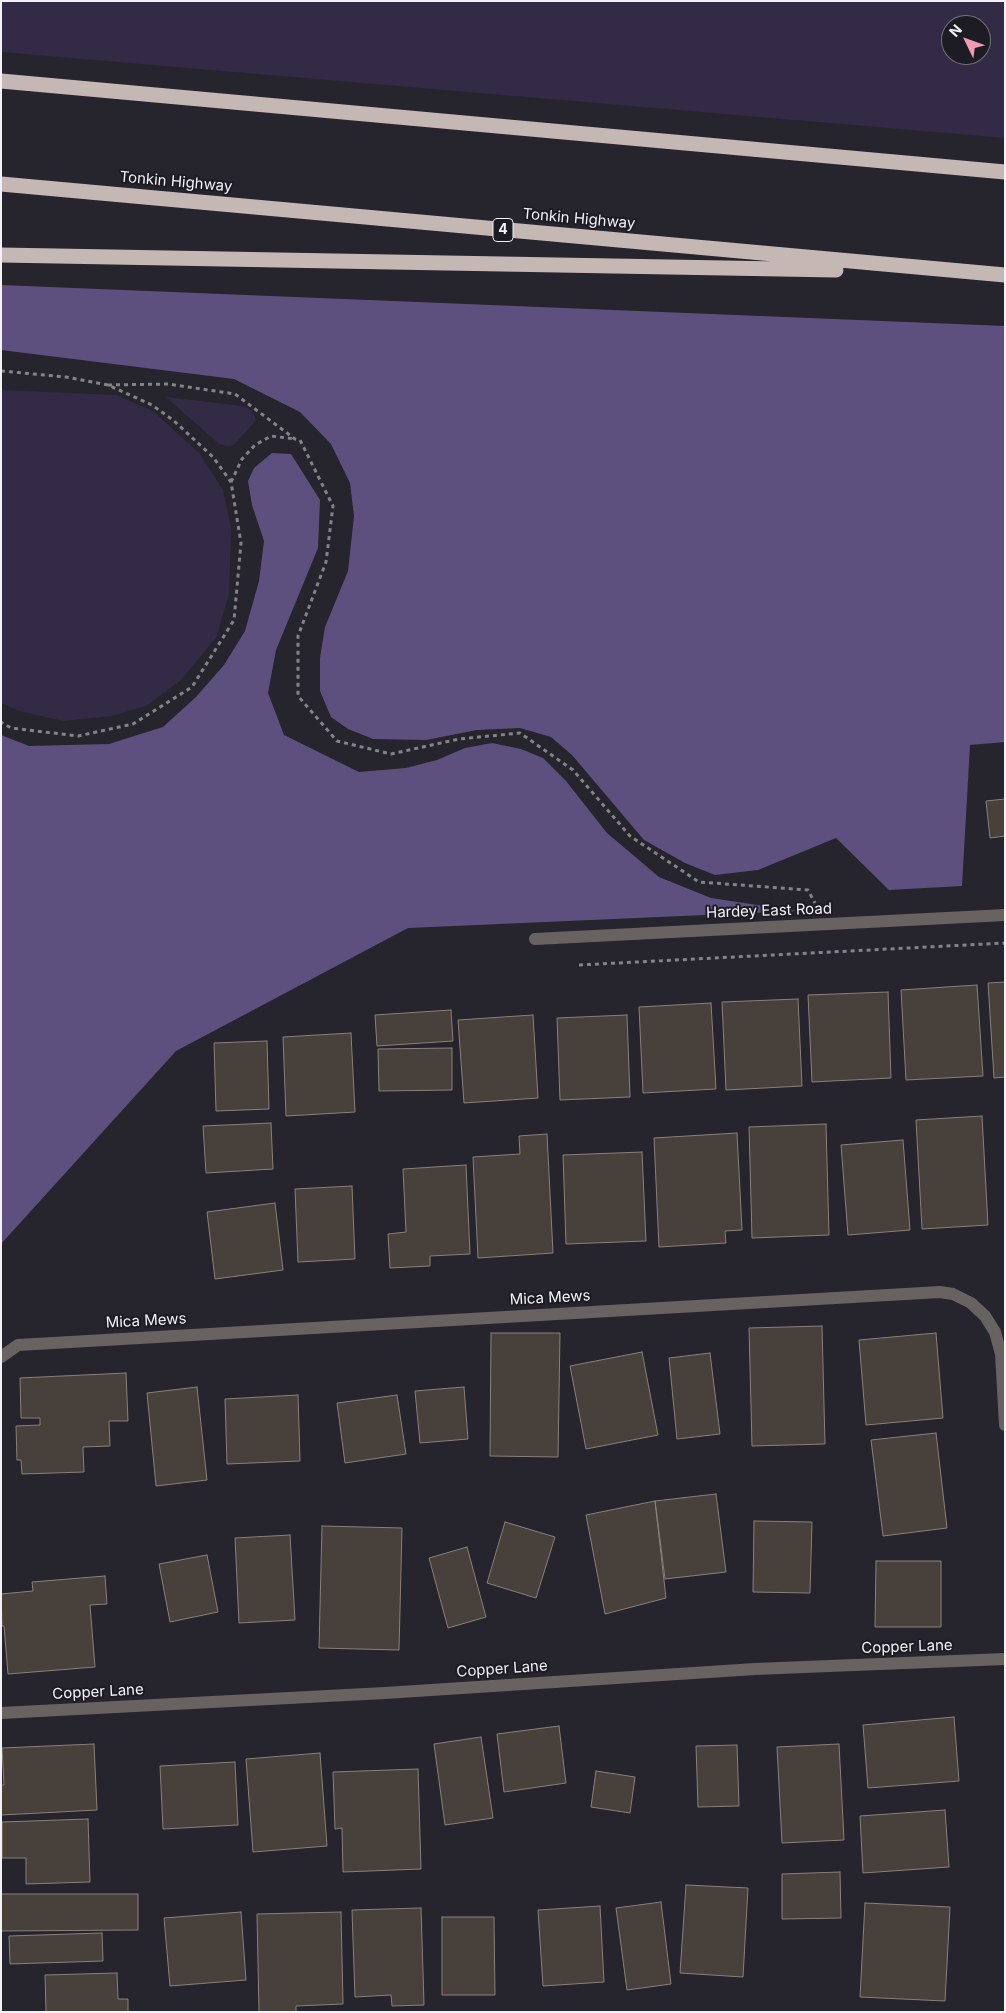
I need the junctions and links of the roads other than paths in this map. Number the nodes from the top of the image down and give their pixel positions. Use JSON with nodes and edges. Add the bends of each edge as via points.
{"nodes":[{"id":1,"x":1,"y":81,"type":"edge"},
{"id":2,"x":1005,"y":172,"type":"edge"},
{"id":3,"x":1,"y":184,"type":"edge"},
{"id":4,"x":1,"y":255,"type":"edge"},
{"id":5,"x":955,"y":272,"type":"junction"},
{"id":6,"x":1005,"y":276,"type":"edge"},
{"id":7,"x":1005,"y":915,"type":"edge"},
{"id":8,"x":536,"y":939,"type":"dead end"},
{"id":9,"x":1,"y":1357,"type":"edge"},
{"id":10,"x":1005,"y":1425,"type":"edge"},
{"id":11,"x":1005,"y":1659,"type":"edge"},
{"id":12,"x":1,"y":1713,"type":"edge"}],
"edges":[{"from":1,"to":2,"type":"highway"},
{"from":3,"to":5,"type":"highway","name":"Tonkin Highway","number":"4"},
{"from":4,"to":5,"type":"highway"},
{"from":5,"to":6,"type":"highway","name":"Tonkin Highway","number":"4"},
{"from":7,"to":8,"type":"street","name":"Hardey East Road"},
{"from":9,"to":10,"type":"street","name":"Mica Mews","via":[[18,1344],[940,1292],[971,1303],[995,1332],[1001,1354]]},
{"from":11,"to":12,"type":"street","name":"Copper Lane","via":[[745,1670]]}]}
